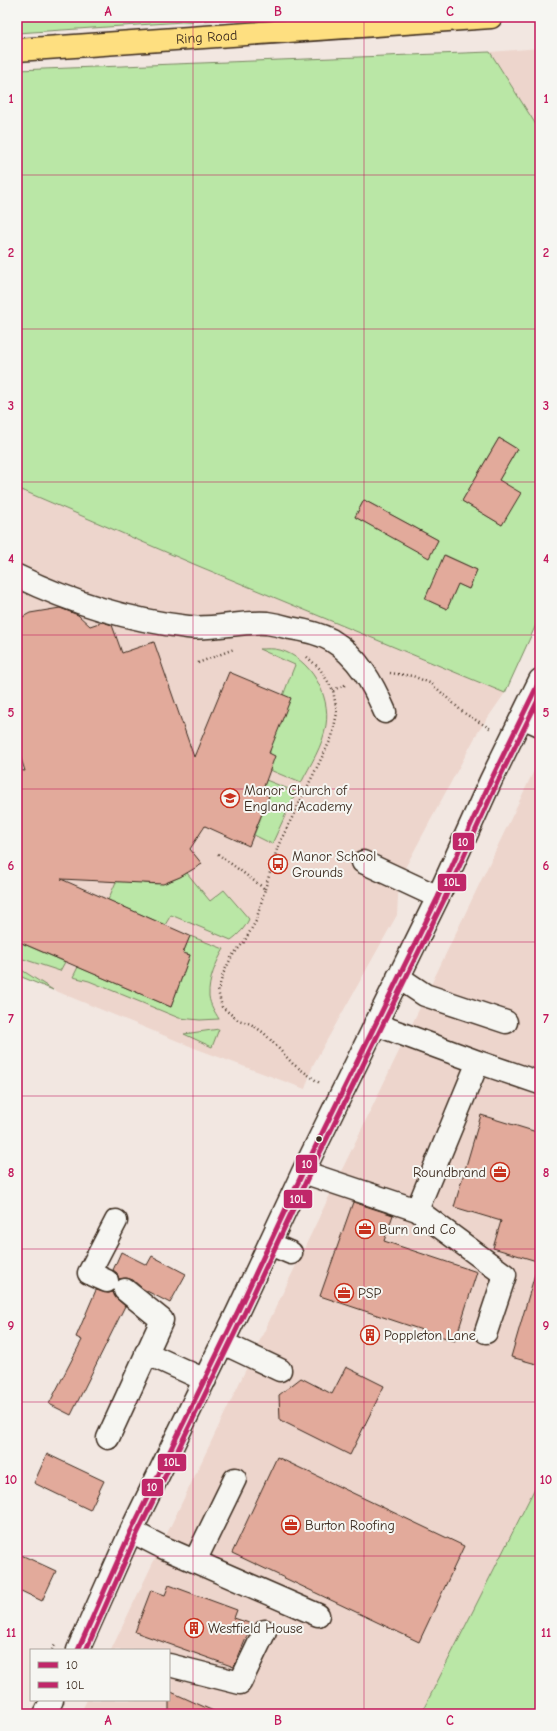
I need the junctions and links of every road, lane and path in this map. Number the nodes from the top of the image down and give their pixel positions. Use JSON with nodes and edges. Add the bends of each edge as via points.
{"nodes":[{"id":1,"x":491,"y":17,"type":"edge"},
{"id":2,"x":17,"y":50,"type":"edge"},
{"id":3,"x":17,"y":576,"type":"edge"},
{"id":4,"x":237,"y":648,"type":"dead end"},
{"id":5,"x":302,"y":653,"type":"dead end"},
{"id":6,"x":198,"y":663,"type":"dead end"},
{"id":7,"x":367,"y":676,"type":"junction"},
{"id":8,"x":540,"y":680,"type":"edge"},
{"id":9,"x":333,"y":690,"type":"junction"},
{"id":10,"x":385,"y":712,"type":"dead end"},
{"id":11,"x":531,"y":721,"type":"edge"},
{"id":12,"x":512,"y":738,"type":"junction"},
{"id":13,"x":218,"y":854,"type":"dead end"},
{"id":14,"x":363,"y":862,"type":"dead end"},
{"id":15,"x":265,"y":889,"type":"junction"},
{"id":16,"x":438,"y":896,"type":"junction"},
{"id":17,"x":398,"y":977,"type":"junction"},
{"id":18,"x":506,"y":1022,"type":"dead end"},
{"id":19,"x":375,"y":1024,"type":"junction"},
{"id":20,"x":478,"y":1062,"type":"junction"},
{"id":21,"x":540,"y":1083,"type":"edge"},
{"id":22,"x":342,"y":1091,"type":"junction"},
{"id":23,"x":303,"y":1172,"type":"junction"},
{"id":24,"x":417,"y":1210,"type":"junction"},
{"id":25,"x":116,"y":1221,"type":"dead end"},
{"id":26,"x":270,"y":1244,"type":"junction"},
{"id":27,"x":291,"y":1253,"type":"dead end"},
{"id":28,"x":486,"y":1332,"type":"dead end"},
{"id":29,"x":223,"y":1343,"type":"junction"},
{"id":30,"x":146,"y":1354,"type":"junction"},
{"id":31,"x":280,"y":1370,"type":"dead end"},
{"id":32,"x":205,"y":1380,"type":"junction"},
{"id":33,"x":108,"y":1438,"type":"dead end"},
{"id":34,"x":235,"y":1479,"type":"dead end"},
{"id":35,"x":131,"y":1531,"type":"junction"},
{"id":36,"x":195,"y":1561,"type":"junction"},
{"id":37,"x":318,"y":1615,"type":"dead end"},
{"id":38,"x":265,"y":1631,"type":"dead end"},
{"id":39,"x":84,"y":1648,"type":"edge"},
{"id":40,"x":170,"y":1665,"type":"edge"},
{"id":41,"x":52,"y":1701,"type":"edge"},
{"id":42,"x":45,"y":1714,"type":"edge"}],
"edges":[{"from":1,"to":2,"type":"highway","name":"Ring Road"},
{"from":3,"to":7,"type":"street","via":[[95,608],[152,621],[189,627],[266,623],[301,630],[331,640],[352,657]]},
{"from":4,"to":6,"type":"path"},
{"from":5,"to":9,"type":"path","via":[[320,669]]},
{"from":7,"to":9,"type":"path"},
{"from":7,"to":10,"type":"street"},
{"from":7,"to":12,"type":"path","via":[[395,672],[432,684],[464,713]]},
{"from":8,"to":11,"type":"street"},
{"from":9,"to":15,"type":"path","via":[[337,713],[332,738],[278,846]]},
{"from":11,"to":12,"type":"street"},
{"from":12,"to":16,"type":"street"},
{"from":13,"to":15,"type":"path"},
{"from":14,"to":16,"type":"street"},
{"from":15,"to":22,"type":"path","via":[[256,921],[223,974],[218,991],[222,1007],[238,1020],[251,1024],[264,1033],[293,1064],[322,1085]]},
{"from":16,"to":17,"type":"street"},
{"from":17,"to":18,"type":"street","via":[[425,995]]},
{"from":17,"to":19,"type":"street"},
{"from":19,"to":20,"type":"street"},
{"from":19,"to":22,"type":"street"},
{"from":20,"to":21,"type":"street"},
{"from":20,"to":24,"type":"street"},
{"from":22,"to":23,"type":"street"},
{"from":23,"to":24,"type":"street"},
{"from":23,"to":26,"type":"street"},
{"from":24,"to":28,"type":"street","via":[[505,1275]]},
{"from":25,"to":30,"type":"street","via":[[89,1274],[116,1285],[162,1320]]},
{"from":26,"to":27,"type":"street"},
{"from":26,"to":29,"type":"street"},
{"from":29,"to":31,"type":"street"},
{"from":29,"to":32,"type":"street"},
{"from":30,"to":32,"type":"street"},
{"from":30,"to":33,"type":"street"},
{"from":32,"to":35,"type":"street"},
{"from":34,"to":36,"type":"street"},
{"from":35,"to":36,"type":"street"},
{"from":35,"to":39,"type":"street"},
{"from":36,"to":37,"type":"street"},
{"from":38,"to":40,"type":"street","via":[[240,1683]]},
{"from":41,"to":42,"type":"street"}]}
